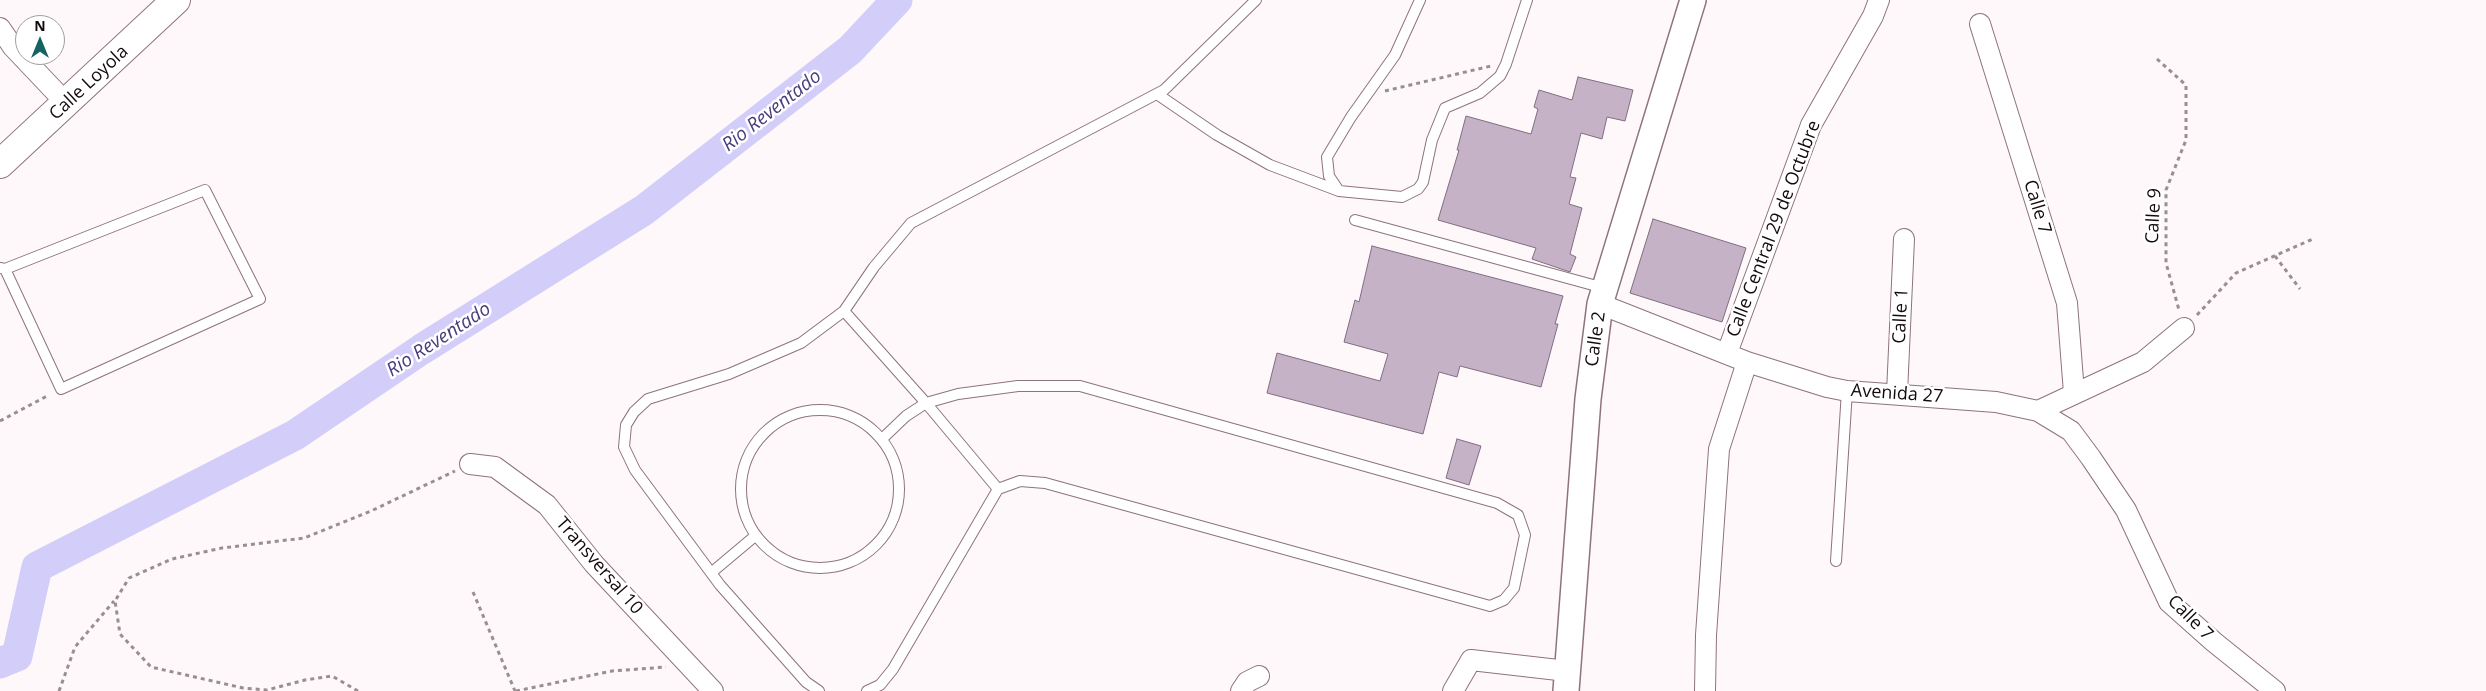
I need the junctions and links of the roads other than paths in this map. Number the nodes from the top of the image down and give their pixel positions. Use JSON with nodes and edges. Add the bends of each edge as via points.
{"nodes":[{"id":1,"x":176,"y":0,"type":"edge"},
{"id":2,"x":1256,"y":0,"type":"edge"},
{"id":3,"x":1420,"y":0,"type":"edge"},
{"id":4,"x":1527,"y":0,"type":"edge"},
{"id":5,"x":1693,"y":0,"type":"edge"},
{"id":6,"x":1879,"y":0,"type":"edge"},
{"id":7,"x":1980,"y":24,"type":"dead end"},
{"id":8,"x":0,"y":28,"type":"edge"},
{"id":9,"x":1157,"y":94,"type":"junction"},
{"id":10,"x":67,"y":104,"type":"junction"},
{"id":11,"x":0,"y":164,"type":"edge"},
{"id":12,"x":1339,"y":191,"type":"junction"},
{"id":13,"x":1355,"y":220,"type":"dead end"},
{"id":14,"x":1904,"y":239,"type":"dead end"},
{"id":15,"x":2,"y":268,"type":"edge"},
{"id":16,"x":1603,"y":296,"type":"junction"},
{"id":17,"x":844,"y":311,"type":"junction"},
{"id":18,"x":2184,"y":328,"type":"road end"},
{"id":19,"x":1727,"y":353,"type":"junction"},
{"id":20,"x":1747,"y":362,"type":"junction"},
{"id":21,"x":1847,"y":391,"type":"junction"},
{"id":22,"x":1897,"y":393,"type":"junction"},
{"id":23,"x":2074,"y":393,"type":"junction"},
{"id":24,"x":926,"y":403,"type":"junction"},
{"id":25,"x":2038,"y":410,"type":"junction"},
{"id":26,"x":882,"y":439,"type":"junction"},
{"id":27,"x":470,"y":464,"type":"road end"},
{"id":28,"x":998,"y":489,"type":"junction"},
{"id":29,"x":755,"y":536,"type":"junction"},
{"id":30,"x":1836,"y":561,"type":"dead end"},
{"id":31,"x":711,"y":573,"type":"junction"},
{"id":32,"x":1259,"y":676,"type":"dead end"},
{"id":33,"x":1566,"y":681,"type":"edge"},
{"id":34,"x":713,"y":691,"type":"edge"},
{"id":35,"x":819,"y":691,"type":"edge"},
{"id":36,"x":867,"y":691,"type":"edge"},
{"id":37,"x":1241,"y":691,"type":"edge"},
{"id":38,"x":1453,"y":691,"type":"edge"},
{"id":39,"x":1705,"y":691,"type":"edge"},
{"id":40,"x":2275,"y":691,"type":"edge"}],
"edges":[{"from":1,"to":10,"type":"main road","name":"Calle Loyola"},
{"from":2,"to":9,"type":"lane"},
{"from":3,"to":12,"type":"lane","via":[[1395,55],[1327,157],[1329,176]]},
{"from":4,"to":12,"type":"lane","via":[[1500,76],[1480,93],[1445,108],[1432,140],[1423,182],[1418,189],[1402,197]]},
{"from":5,"to":16,"type":"street","name":"Calle 2"},
{"from":6,"to":19,"type":"street","name":"Calle Central 29 de Octubre","via":[[1811,125]]},
{"from":7,"to":23,"type":"street","name":"Calle 7","via":[[2068,303]]},
{"from":8,"to":10,"type":"street"},
{"from":9,"to":12,"type":"lane","via":[[1217,135],[1270,165]]},
{"from":9,"to":17,"type":"lane","via":[[911,223],[874,267]]},
{"from":10,"to":11,"type":"main road","name":"Calle Loyola"},
{"from":13,"to":16,"type":"lane"},
{"from":14,"to":22,"type":"street","name":"Calle 1"},
{"from":15,"to":15,"type":"lane","via":[[204,190],[260,299],[61,389]]},
{"from":16,"to":19,"type":"street","name":"Avenida 27"},
{"from":16,"to":33,"type":"street","name":"Calle 2","via":[[1588,399]]},
{"from":17,"to":24,"type":"lane"},
{"from":17,"to":31,"type":"lane","via":[[802,343],[729,374],[648,399],[626,425],[624,447],[634,470]]},
{"from":18,"to":23,"type":"street","via":[[2142,362]]},
{"from":19,"to":20,"type":"street","name":"Avenida 27"},
{"from":20,"to":21,"type":"street","name":"Avenida 27"},
{"from":20,"to":39,"type":"street","name":"Calle Central 29 de Octubre","via":[[1719,449]]},
{"from":21,"to":22,"type":"street","name":"Avenida 27"},
{"from":21,"to":30,"type":"lane"},
{"from":22,"to":25,"type":"street","name":"Avenida 27","via":[[1996,402]]},
{"from":23,"to":25,"type":"street"},
{"from":24,"to":26,"type":"lane","via":[[906,416]]},
{"from":24,"to":28,"type":"lane"},
{"from":24,"to":28,"type":"lane","via":[[986,389],[1052,384],[1080,386],[1496,503],[1518,515],[1524,535],[1514,588],[1504,600],[1490,606],[1045,483],[1020,481]]},
{"from":25,"to":40,"type":"street","name":"Calle 7","via":[[2071,431],[2091,458],[2126,510],[2168,602]]},
{"from":26,"to":29,"type":"lane","via":[[864,422],[842,412],[817,409],[792,414],[771,426],[754,444],[743,466],[739,490],[743,514]]},
{"from":26,"to":29,"type":"lane","via":[[895,461],[900,486],[897,511],[886,534],[868,553],[846,565],[821,569],[795,565],[773,554]]},
{"from":27,"to":34,"type":"street","name":"Transversal 10","via":[[495,467],[547,505],[594,564]]},
{"from":28,"to":36,"type":"lane","via":[[893,669],[880,685]]},
{"from":29,"to":31,"type":"lane"},
{"from":31,"to":35,"type":"lane","via":[[806,682]]},
{"from":32,"to":37,"type":"street","via":[[1247,682]]},
{"from":33,"to":38,"type":"street","via":[[1470,660]]}]}
